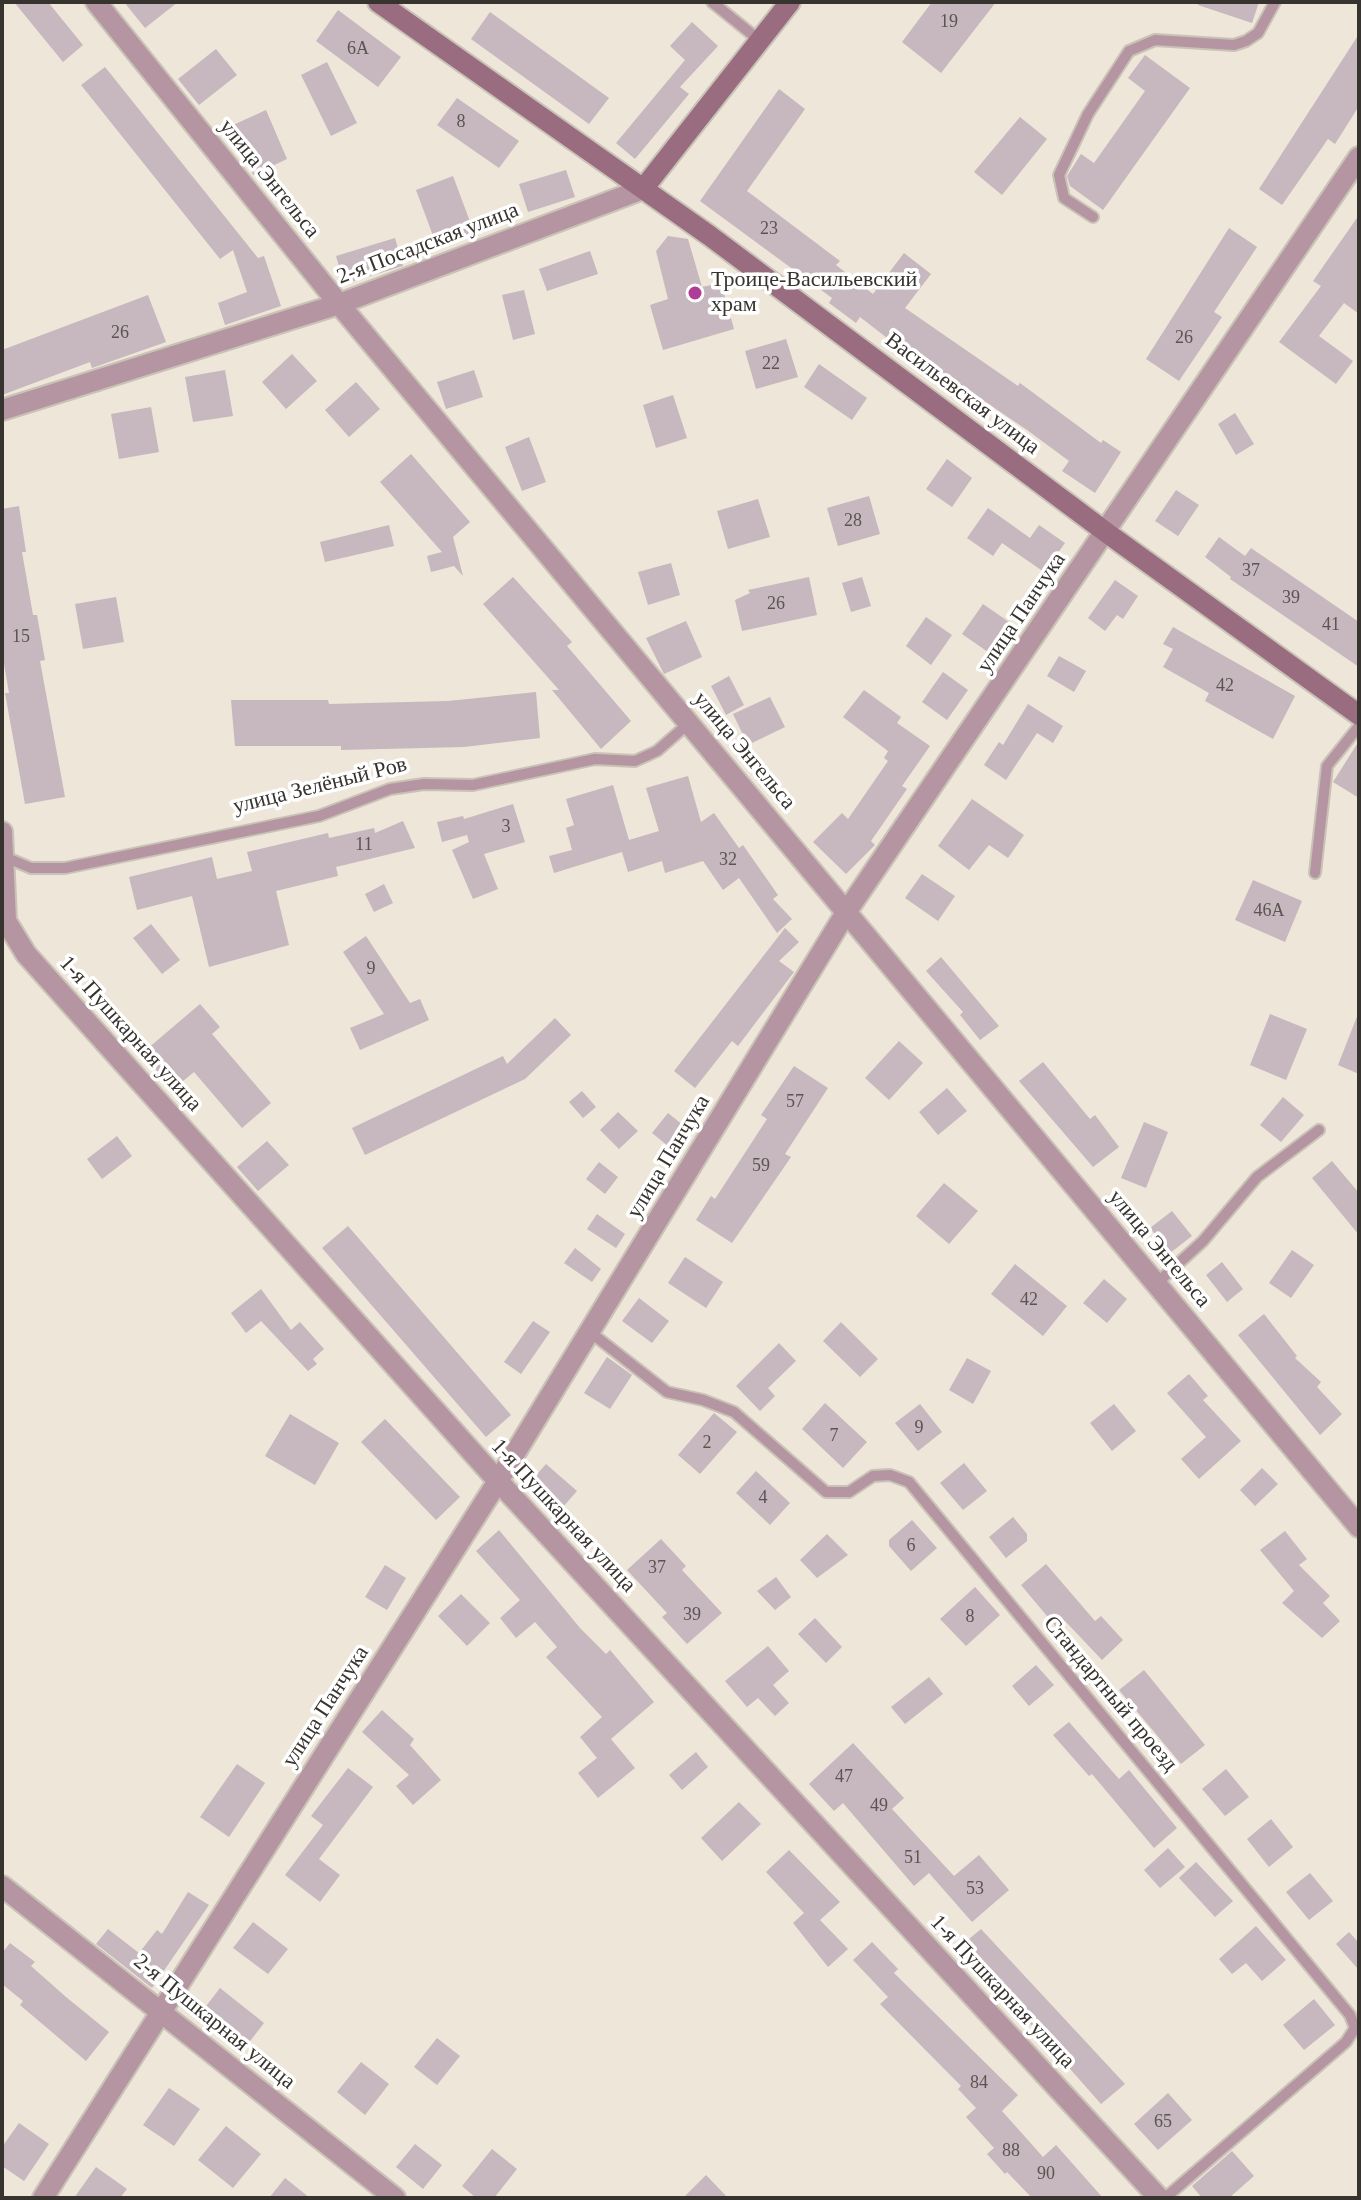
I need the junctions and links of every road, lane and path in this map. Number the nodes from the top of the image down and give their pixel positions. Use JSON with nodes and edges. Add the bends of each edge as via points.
{"nodes":[{"id":1,"x":96,"y":2,"type":"edge"},
{"id":2,"x":378,"y":2,"type":"edge"},
{"id":3,"x":712,"y":2,"type":"edge"},
{"id":4,"x":790,"y":2,"type":"edge"},
{"id":5,"x":1275,"y":2,"type":"edge"},
{"id":6,"x":759,"y":40,"type":"junction"},
{"id":7,"x":1359,"y":157,"type":"edge"},
{"id":8,"x":643,"y":189,"type":"junction"},
{"id":9,"x":1093,"y":217,"type":"dead end"},
{"id":10,"x":339,"y":304,"type":"junction"},
{"id":11,"x":2,"y":410,"type":"edge"},
{"id":12,"x":1107,"y":533,"type":"junction"},
{"id":13,"x":1359,"y":715,"type":"edge"},
{"id":14,"x":689,"y":723,"type":"junction"},
{"id":15,"x":1359,"y":726,"type":"edge"},
{"id":16,"x":2,"y":832,"type":"edge"},
{"id":17,"x":4,"y":856,"type":"edge"},
{"id":18,"x":1315,"y":873,"type":"dead end"},
{"id":19,"x":847,"y":911,"type":"junction"},
{"id":20,"x":1319,"y":1130,"type":"dead end"},
{"id":21,"x":1156,"y":1284,"type":"junction"},
{"id":22,"x":590,"y":1332,"type":"junction"},
{"id":23,"x":498,"y":1481,"type":"junction"},
{"id":24,"x":1359,"y":1527,"type":"edge"},
{"id":25,"x":2,"y":1886,"type":"edge"},
{"id":26,"x":161,"y":2009,"type":"junction"},
{"id":27,"x":43,"y":2198,"type":"edge"},
{"id":28,"x":395,"y":2198,"type":"edge"},
{"id":29,"x":1162,"y":2198,"type":"edge"}],
"edges":[{"from":1,"to":10,"type":"street","name":"улица Энгельса"},
{"from":2,"to":8,"type":"main road","name":"Васильевская улица"},
{"from":3,"to":6,"type":"lane"},
{"from":4,"to":6,"type":"main road"},
{"from":5,"to":9,"type":"lane","via":[[1258,33],[1246,41],[1234,45],[1155,40],[1129,51],[1088,114],[1059,175],[1064,198]]},
{"from":6,"to":8,"type":"main road"},
{"from":7,"to":12,"type":"street","name":"улица Панчука"},
{"from":8,"to":10,"type":"street","name":"2-я Посадская улица"},
{"from":8,"to":12,"type":"main road","name":"Васильевская улица"},
{"from":10,"to":11,"type":"street","name":"2-я Посадская улица"},
{"from":10,"to":14,"type":"street","name":"улица Энгельса"},
{"from":12,"to":13,"type":"main road","name":"Васильевская улица"},
{"from":12,"to":19,"type":"street","name":"улица Панчука"},
{"from":14,"to":17,"type":"lane","name":"улица Зелёный Ров","via":[[657,751],[635,761],[595,759],[473,785],[390,789],[319,816],[65,868],[31,868]]},
{"from":14,"to":19,"type":"street","name":"улица Энгельса"},
{"from":15,"to":18,"type":"lane","via":[[1327,766]]},
{"from":16,"to":17,"type":"street","name":"1-я Пушкарная улица"},
{"from":17,"to":23,"type":"street","name":"1-я Пушкарная улица","via":[[6,921],[19,946]]},
{"from":19,"to":21,"type":"street","name":"улица Энгельса"},
{"from":19,"to":22,"type":"street","name":"улица Панчука"},
{"from":20,"to":21,"type":"lane","via":[[1257,1177],[1203,1241]]},
{"from":21,"to":24,"type":"street","name":"улица Энгельса"},
{"from":22,"to":23,"type":"street","name":"улица Панчука"},
{"from":22,"to":29,"type":"lane","name":"Стандартный проезд","via":[[667,1392],[734,1412],[826,1492],[849,1492],[873,1476],[909,1482],[1350,2015],[1355,2028],[1346,2042]]},
{"from":23,"to":26,"type":"street","name":"улица Панчука"},
{"from":23,"to":29,"type":"street","name":"1-я Пушкарная улица"},
{"from":25,"to":26,"type":"street","name":"2-я Пушкарная улица"},
{"from":26,"to":27,"type":"street","name":"улица Панчука"},
{"from":26,"to":28,"type":"street","name":"2-я Пушкарная улица"}]}
